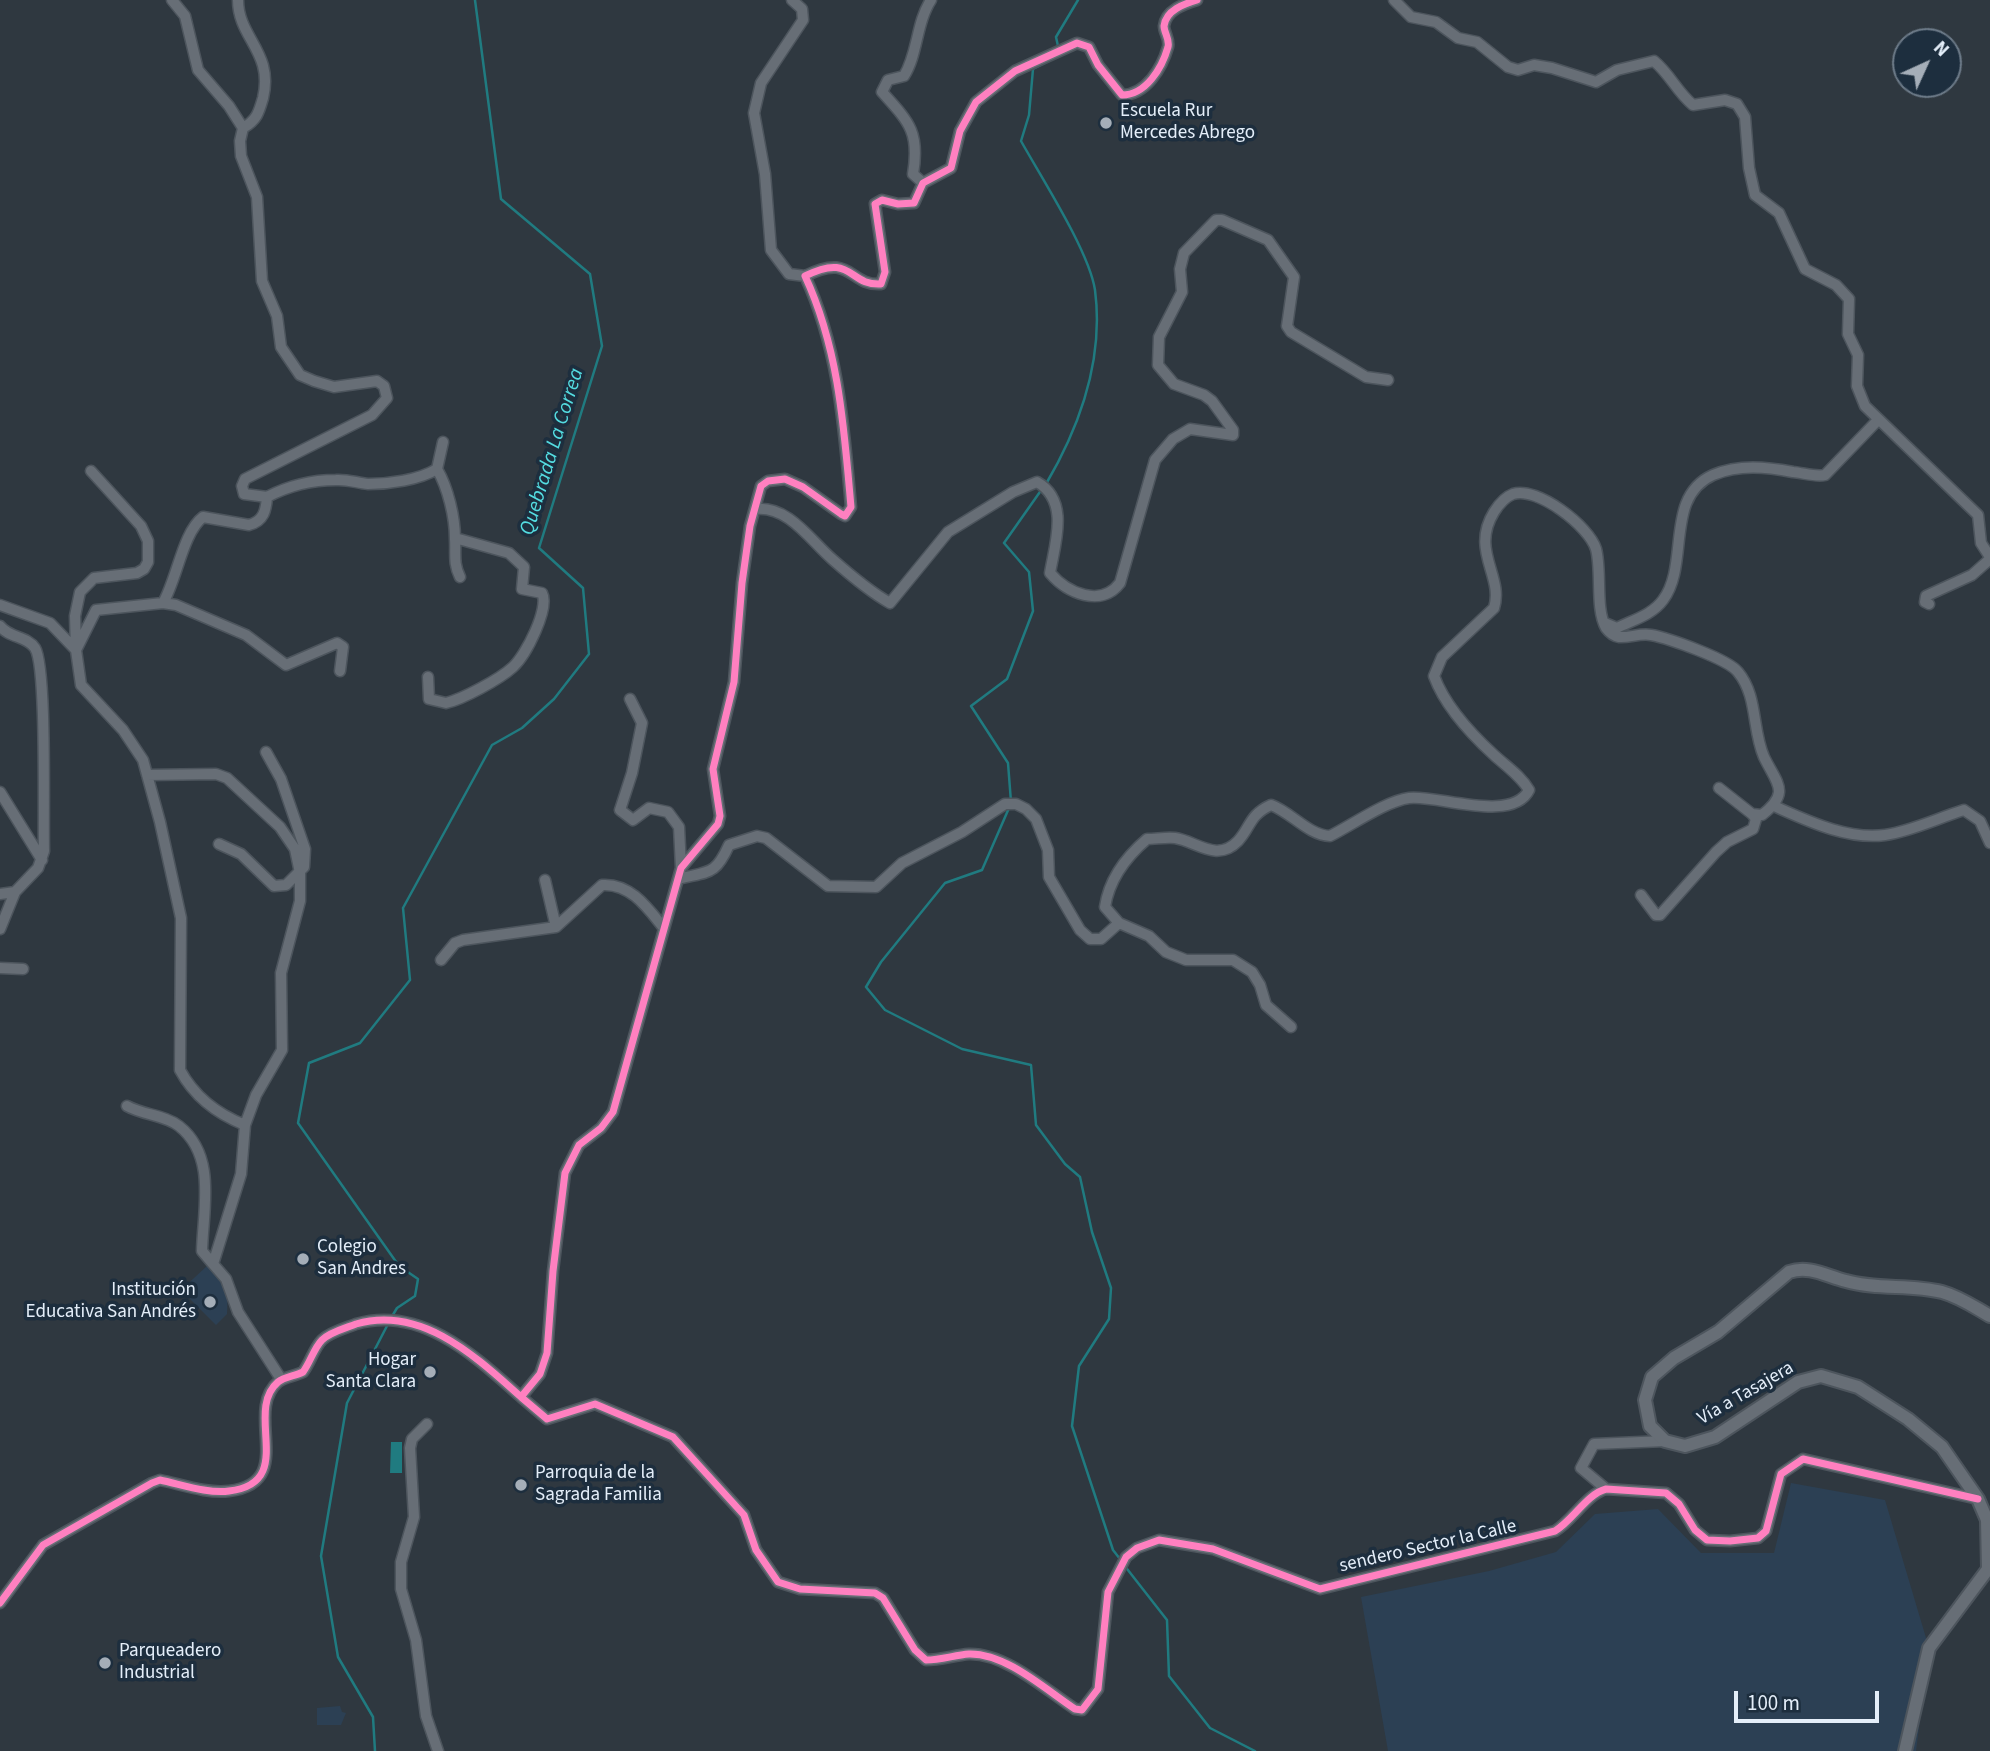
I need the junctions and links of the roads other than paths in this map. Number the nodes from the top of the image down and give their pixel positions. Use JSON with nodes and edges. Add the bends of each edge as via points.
{"nodes":[{"id":1,"x":172,"y":0,"type":"edge"},
{"id":2,"x":238,"y":0,"type":"edge"},
{"id":3,"x":792,"y":0,"type":"edge"},
{"id":4,"x":931,"y":0,"type":"edge"},
{"id":5,"x":1197,"y":0,"type":"edge"},
{"id":6,"x":1394,"y":0,"type":"edge"},
{"id":7,"x":243,"y":128,"type":"junction"},
{"id":8,"x":923,"y":183,"type":"junction"},
{"id":9,"x":805,"y":276,"type":"junction"},
{"id":10,"x":1388,"y":380,"type":"dead end"},
{"id":11,"x":1877,"y":421,"type":"junction"},
{"id":12,"x":443,"y":442,"type":"dead end"},
{"id":13,"x":437,"y":468,"type":"junction"},
{"id":14,"x":91,"y":471,"type":"dead end"},
{"id":15,"x":267,"y":497,"type":"junction"},
{"id":16,"x":756,"y":509,"type":"junction"},
{"id":17,"x":455,"y":538,"type":"junction"},
{"id":18,"x":1990,"y":558,"type":"edge"},
{"id":19,"x":460,"y":577,"type":"dead end"},
{"id":20,"x":163,"y":603,"type":"junction"},
{"id":21,"x":1929,"y":604,"type":"dead end"},
{"id":22,"x":0,"y":605,"type":"edge"},
{"id":23,"x":1604,"y":623,"type":"junction"},
{"id":24,"x":0,"y":625,"type":"edge"},
{"id":25,"x":76,"y":650,"type":"junction"},
{"id":26,"x":340,"y":671,"type":"dead end"},
{"id":27,"x":428,"y":677,"type":"dead end"},
{"id":28,"x":630,"y":699,"type":"dead end"},
{"id":29,"x":266,"y":752,"type":"dead end"},
{"id":30,"x":147,"y":775,"type":"junction"},
{"id":31,"x":1719,"y":788,"type":"dead end"},
{"id":32,"x":0,"y":792,"type":"edge"},
{"id":33,"x":1774,"y":806,"type":"junction"},
{"id":34,"x":1752,"y":814,"type":"junction"},
{"id":35,"x":1990,"y":843,"type":"edge"},
{"id":36,"x":219,"y":844,"type":"dead end"},
{"id":37,"x":43,"y":860,"type":"junction"},
{"id":38,"x":300,"y":873,"type":"junction"},
{"id":39,"x":680,"y":874,"type":"junction"},
{"id":40,"x":545,"y":880,"type":"dead end"},
{"id":41,"x":15,"y":892,"type":"junction"},
{"id":42,"x":0,"y":894,"type":"edge"},
{"id":43,"x":1641,"y":895,"type":"dead end"},
{"id":44,"x":1119,"y":923,"type":"junction"},
{"id":45,"x":663,"y":927,"type":"junction"},
{"id":46,"x":556,"y":928,"type":"junction"},
{"id":47,"x":0,"y":929,"type":"edge"},
{"id":48,"x":441,"y":960,"type":"dead end"},
{"id":49,"x":0,"y":968,"type":"edge"},
{"id":50,"x":23,"y":969,"type":"dead end"},
{"id":51,"x":1291,"y":1027,"type":"dead end"},
{"id":52,"x":127,"y":1106,"type":"dead end"},
{"id":53,"x":245,"y":1125,"type":"junction"},
{"id":54,"x":213,"y":1264,"type":"junction"},
{"id":55,"x":1990,"y":1316,"type":"edge"},
{"id":56,"x":281,"y":1379,"type":"junction"},
{"id":57,"x":521,"y":1397,"type":"junction"},
{"id":58,"x":427,"y":1424,"type":"dead end"},
{"id":59,"x":1665,"y":1441,"type":"junction"},
{"id":60,"x":1606,"y":1489,"type":"junction"},
{"id":61,"x":1978,"y":1499,"type":"junction"},
{"id":62,"x":1989,"y":1569,"type":"edge"},
{"id":63,"x":0,"y":1603,"type":"edge"},
{"id":64,"x":438,"y":1751,"type":"edge"},
{"id":65,"x":1905,"y":1751,"type":"edge"}],
"edges":[{"from":1,"to":7,"type":"street","via":[[185,16],[198,70]]},
{"from":2,"to":7,"type":"street","via":[[267,81],[258,116]]},
{"from":3,"to":9,"type":"street","via":[[802,9],[803,20],[761,83],[754,113],[771,250],[789,274]]},
{"from":4,"to":8,"type":"street","via":[[916,35],[909,69],[882,88],[910,124],[916,142],[912,174]]},
{"from":5,"to":8,"type":"street","via":[[1178,6],[1168,17],[1164,26],[1167,48],[1150,82],[1137,94],[1122,95],[1089,47],[1077,43],[1015,71],[976,102],[960,131],[951,168]]},
{"from":6,"to":11,"type":"street","via":[[1411,16],[1436,22],[1458,38],[1476,42],[1508,67],[1552,68],[1596,82],[1626,67],[1654,61],[1693,105],[1725,100],[1737,104],[1745,117],[1755,195],[1779,213],[1805,269],[1836,285],[1849,299],[1849,334],[1858,355],[1857,386]]},
{"from":7,"to":15,"type":"street","via":[[240,149],[257,197],[262,281],[277,316],[281,346],[300,375],[334,387],[377,381],[387,398],[372,415],[245,479],[244,494]]},
{"from":8,"to":9,"type":"street","via":[[914,203],[882,200],[876,204],[885,272],[881,284],[832,265]]},
{"from":9,"to":16,"type":"street","via":[[822,313],[834,363],[851,507],[845,516],[785,479],[761,486]]},
{"from":10,"to":16,"type":"street","via":[[1366,377],[1291,332],[1287,326],[1294,277],[1268,240],[1216,220],[1184,253],[1182,292],[1158,337],[1158,365],[1174,384],[1212,401],[1233,435],[1190,429],[1173,439],[1155,460],[1114,592],[1083,596],[1060,586],[1050,573],[1058,525],[1056,501],[1037,482],[948,531],[890,603],[782,514]]},
{"from":11,"to":18,"type":"street","via":[[1902,439],[1978,514],[1981,543]]},
{"from":11,"to":23,"type":"street","via":[[1825,475],[1745,467],[1712,475],[1693,490],[1684,510],[1670,587],[1663,600],[1653,611],[1617,628]]},
{"from":12,"to":13,"type":"street"},
{"from":13,"to":15,"type":"street","via":[[425,475],[371,484],[321,481]]},
{"from":13,"to":17,"type":"street","via":[[446,488]]},
{"from":14,"to":25,"type":"street","via":[[141,526],[148,541],[148,562],[137,573],[93,578],[80,592]]},
{"from":15,"to":20,"type":"street","via":[[266,512],[256,523],[208,516],[196,522]]},
{"from":16,"to":39,"type":"street","via":[[742,583],[734,682],[713,769],[720,816]]},
{"from":17,"to":19,"type":"street","via":[[453,559]]},
{"from":17,"to":27,"type":"street","via":[[509,553],[524,567],[522,589],[542,593],[543,605],[526,649],[503,674],[446,703],[429,699]]},
{"from":18,"to":21,"type":"street","via":[[1972,575],[1926,596]]},
{"from":20,"to":25,"type":"street","via":[[96,610]]},
{"from":20,"to":26,"type":"street","via":[[246,635],[286,665],[337,643],[343,647]]},
{"from":22,"to":25,"type":"street","via":[[50,623]]},
{"from":23,"to":33,"type":"street","via":[[1620,637],[1653,635],[1734,667],[1750,694],[1763,755],[1778,782]]},
{"from":23,"to":44,"type":"street","via":[[1596,549],[1588,536],[1544,497],[1527,492],[1511,495],[1499,503],[1485,526],[1494,608],[1441,657],[1434,676],[1441,695],[1489,751],[1525,783],[1526,797],[1475,807],[1410,797],[1330,836],[1271,805],[1258,811],[1238,842],[1220,851],[1207,851],[1176,838],[1147,839],[1130,854],[1107,891],[1105,907]]},
{"from":24,"to":37,"type":"street","via":[[8,635],[33,645],[40,666]]},
{"from":25,"to":30,"type":"street","via":[[80,685],[123,730],[143,760]]},
{"from":28,"to":39,"type":"street","via":[[642,723],[620,810],[632,820],[649,808],[668,812],[679,827]]},
{"from":29,"to":38,"type":"street","via":[[281,779],[305,849]]},
{"from":30,"to":38,"type":"street","via":[[216,774],[227,778],[280,827],[295,849]]},
{"from":30,"to":53,"type":"street","via":[[181,918],[180,1070],[207,1104]]},
{"from":31,"to":34,"type":"street"},
{"from":32,"to":37,"type":"street"},
{"from":33,"to":34,"type":"street","via":[[1762,815]]},
{"from":33,"to":35,"type":"street","via":[[1853,834],[1884,835],[1964,810],[1980,821]]},
{"from":34,"to":43,"type":"street","via":[[1756,819],[1753,829],[1721,847],[1660,915]]},
{"from":36,"to":38,"type":"street","via":[[241,854],[274,886],[286,885]]},
{"from":37,"to":41,"type":"street"},
{"from":38,"to":53,"type":"street","via":[[300,901],[281,973],[282,1050]]},
{"from":39,"to":44,"type":"street","via":[[713,870],[729,845],[757,836],[775,843],[828,886],[876,887],[902,863],[1005,804],[1016,804],[1027,808],[1042,830],[1049,877],[1080,930],[1090,939],[1101,939]]},
{"from":39,"to":45,"type":"street"},
{"from":40,"to":46,"type":"street"},
{"from":41,"to":42,"type":"street"},
{"from":41,"to":47,"type":"street"},
{"from":44,"to":51,"type":"street","via":[[1186,960],[1233,960],[1252,972],[1266,1005]]},
{"from":45,"to":46,"type":"street","via":[[628,890],[611,884],[602,885]]},
{"from":45,"to":57,"type":"street","via":[[613,1112],[579,1145],[565,1173],[547,1353],[540,1374]]},
{"from":46,"to":48,"type":"street","via":[[463,940]]},
{"from":49,"to":50,"type":"street"},
{"from":52,"to":54,"type":"street","via":[[178,1125],[198,1150],[205,1176],[202,1251]]},
{"from":53,"to":54,"type":"street","via":[[241,1174]]},
{"from":54,"to":56,"type":"street","via":[[226,1279],[238,1312]]},
{"from":55,"to":59,"type":"street","via":[[1938,1291],[1888,1289],[1802,1268],[1789,1272],[1718,1332],[1652,1377],[1645,1400],[1650,1426]]},
{"from":56,"to":57,"type":"street","via":[[303,1372],[323,1339],[374,1319],[401,1321],[455,1343],[482,1360]]},
{"from":56,"to":63,"type":"street","via":[[267,1399],[265,1466],[250,1483],[228,1492],[160,1480],[152,1483],[43,1545]]},
{"from":57,"to":60,"type":"street","name":"sendero Sector la Calle","via":[[547,1419],[595,1404],[673,1437],[744,1515],[755,1550],[778,1582],[829,1592],[875,1593],[926,1660],[971,1654],[990,1658],[1082,1710],[1098,1689],[1112,1578],[1126,1557],[1149,1542],[1213,1549],[1320,1589],[1555,1531],[1570,1522],[1597,1491]]},
{"from":58,"to":64,"type":"street","via":[[410,1448],[414,1517],[400,1571],[418,1650],[426,1716]]},
{"from":59,"to":60,"type":"street","via":[[1594,1444],[1581,1468]]},
{"from":59,"to":61,"type":"street","name":"Vía a Tasajera","via":[[1685,1446],[1715,1437],[1798,1382],[1821,1376],[1858,1387],[1908,1419],[1942,1447]]},
{"from":60,"to":61,"type":"street","via":[[1667,1493],[1707,1540],[1730,1541],[1758,1538],[1766,1531],[1781,1474],[1803,1459]]},
{"from":61,"to":62,"type":"street","name":"Vía a Tasajera","via":[[1986,1520]]},
{"from":62,"to":65,"type":"street","name":"Vía a Tasajera","via":[[1929,1648]]}]}
